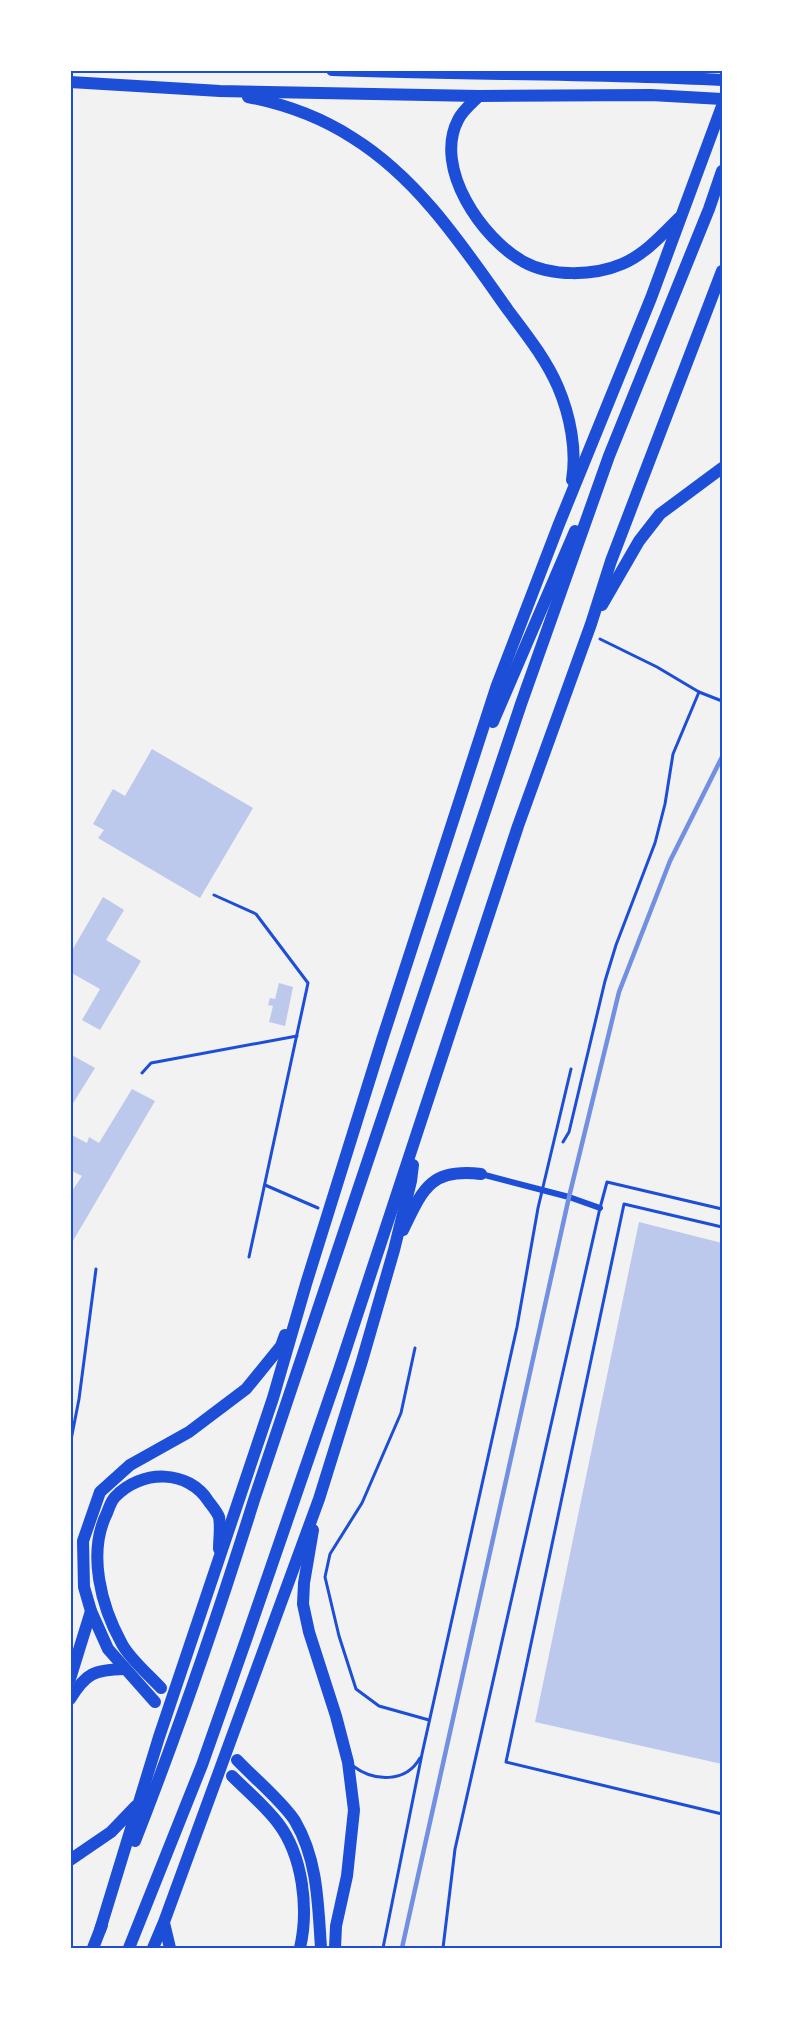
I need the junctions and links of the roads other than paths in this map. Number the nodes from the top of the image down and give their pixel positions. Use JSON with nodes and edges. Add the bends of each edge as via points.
{"nodes":[{"id":1,"x":332,"y":70,"type":"edge"},
{"id":2,"x":723,"y":80,"type":"edge"},
{"id":3,"x":70,"y":82,"type":"edge"},
{"id":4,"x":220,"y":91,"type":"junction"},
{"id":5,"x":480,"y":96,"type":"junction"},
{"id":6,"x":723,"y":99,"type":"edge"},
{"id":7,"x":723,"y":106,"type":"edge"},
{"id":8,"x":723,"y":171,"type":"edge"},
{"id":9,"x":682,"y":214,"type":"junction"},
{"id":10,"x":723,"y":271,"type":"edge"},
{"id":11,"x":609,"y":456,"type":"junction"},
{"id":12,"x":723,"y":468,"type":"edge"},
{"id":13,"x":559,"y":524,"type":"junction"},
{"id":14,"x":589,"y":628,"type":"junction"},
{"id":15,"x":467,"y":782,"type":"junction"},
{"id":16,"x":571,"y":1069,"type":"dead end"},
{"id":17,"x":416,"y":1138,"type":"junction"},
{"id":18,"x":481,"y":1174,"type":"joint"},
{"id":19,"x":542,"y":1191,"type":"junction"},
{"id":20,"x":600,"y":1208,"type":"junction"},
{"id":21,"x":723,"y":1209,"type":"edge"},
{"id":22,"x":723,"y":1227,"type":"edge"},
{"id":23,"x":394,"y":1250,"type":"junction"},
{"id":24,"x":306,"y":1284,"type":"junction"},
{"id":25,"x":415,"y":1348,"type":"dead end"},
{"id":26,"x":319,"y":1498,"type":"junction"},
{"id":27,"x":219,"y":1558,"type":"junction"},
{"id":28,"x":90,"y":1611,"type":"junction"},
{"id":29,"x":123,"y":1669,"type":"junction"},
{"id":30,"x":70,"y":1679,"type":"edge"},
{"id":31,"x":161,"y":1688,"type":"dead end"},
{"id":32,"x":70,"y":1699,"type":"edge"},
{"id":33,"x":155,"y":1702,"type":"dead end"},
{"id":34,"x":429,"y":1720,"type":"junction"},
{"id":35,"x":422,"y":1754,"type":"junction"},
{"id":36,"x":237,"y":1760,"type":"dead end"},
{"id":37,"x":348,"y":1762,"type":"junction"},
{"id":38,"x":232,"y":1776,"type":"dead end"},
{"id":39,"x":139,"y":1803,"type":"junction"},
{"id":40,"x":723,"y":1814,"type":"edge"},
{"id":41,"x":70,"y":1860,"type":"edge"},
{"id":42,"x":164,"y":1922,"type":"junction"},
{"id":43,"x":304,"y":1929,"type":"junction"},
{"id":44,"x":100,"y":1930,"type":"junction"},
{"id":45,"x":320,"y":1934,"type":"junction"},
{"id":46,"x":93,"y":1948,"type":"edge"},
{"id":47,"x":129,"y":1948,"type":"edge"},
{"id":48,"x":153,"y":1948,"type":"edge"},
{"id":49,"x":170,"y":1948,"type":"edge"},
{"id":50,"x":300,"y":1948,"type":"edge"},
{"id":51,"x":306,"y":1948,"type":"edge"},
{"id":52,"x":316,"y":1948,"type":"edge"},
{"id":53,"x":321,"y":1948,"type":"edge"},
{"id":54,"x":336,"y":1948,"type":"edge"},
{"id":55,"x":383,"y":1948,"type":"edge"},
{"id":56,"x":443,"y":1948,"type":"edge"}],
"edges":[{"from":1,"to":2,"type":"highway"},
{"from":3,"to":4,"type":"highway"},
{"from":4,"to":5,"type":"highway"},
{"from":4,"to":13,"type":"highway","via":[[296,110],[353,138],[410,184],[468,253],[539,352],[558,387],[572,435],[573,458],[573,478]]},
{"from":5,"to":6,"type":"highway","via":[[651,95]]},
{"from":5,"to":9,"type":"highway","via":[[458,118],[450,155],[474,216],[495,240],[525,263],[566,274],[612,268],[635,258]]},
{"from":7,"to":9,"type":"highway"},
{"from":8,"to":11,"type":"highway"},
{"from":9,"to":13,"type":"highway"},
{"from":10,"to":14,"type":"highway"},
{"from":11,"to":15,"type":"highway"},
{"from":11,"to":44,"type":"highway","via":[[476,834],[212,1633]]},
{"from":12,"to":14,"type":"highway","via":[[660,514],[639,541]]},
{"from":13,"to":15,"type":"highway","via":[[496,688]]},
{"from":14,"to":17,"type":"highway","via":[[518,826]]},
{"from":15,"to":24,"type":"highway"},
{"from":16,"to":19,"type":"lane"},
{"from":17,"to":23,"type":"highway","via":[[411,1181]]},
{"from":17,"to":47,"type":"highway","via":[[202,1765]]},
{"from":18,"to":19,"type":"street"},
{"from":18,"to":23,"type":"highway","via":[[445,1174],[434,1180],[414,1207]]},
{"from":19,"to":20,"type":"street"},
{"from":19,"to":34,"type":"lane","via":[[517,1327]]},
{"from":20,"to":21,"type":"lane","via":[[608,1182]]},
{"from":20,"to":56,"type":"lane","via":[[455,1849]]},
{"from":22,"to":40,"type":"lane","via":[[624,1204],[507,1762]]},
{"from":23,"to":26,"type":"highway"},
{"from":24,"to":27,"type":"highway","via":[[273,1398]]},
{"from":24,"to":28,"type":"highway","via":[[281,1346],[246,1389],[189,1432],[130,1465],[100,1492],[83,1541],[84,1587]]},
{"from":25,"to":34,"type":"lane","via":[[401,1413],[363,1503],[330,1554],[325,1577],[356,1689],[379,1706]]},
{"from":26,"to":37,"type":"highway","via":[[303,1604]]},
{"from":26,"to":42,"type":"highway"},
{"from":27,"to":31,"type":"highway","via":[[219,1516],[205,1494],[188,1481],[168,1476],[132,1483],[114,1498],[100,1526],[97,1555],[109,1613],[123,1646]]},
{"from":27,"to":39,"type":"highway"},
{"from":28,"to":29,"type":"highway","via":[[108,1649]]},
{"from":28,"to":30,"type":"highway"},
{"from":29,"to":32,"type":"highway","via":[[97,1671],[80,1682]]},
{"from":29,"to":33,"type":"highway"},
{"from":34,"to":35,"type":"lane"},
{"from":35,"to":37,"type":"lane","via":[[408,1773],[397,1777],[369,1775]]},
{"from":35,"to":55,"type":"lane"},
{"from":36,"to":45,"type":"highway","via":[[294,1820],[310,1852]]},
{"from":37,"to":54,"type":"highway","via":[[354,1810]]},
{"from":38,"to":43,"type":"highway","via":[[279,1824],[292,1850],[303,1884]]},
{"from":39,"to":41,"type":"highway","via":[[111,1832]]},
{"from":39,"to":44,"type":"highway"},
{"from":42,"to":48,"type":"highway"},
{"from":42,"to":49,"type":"highway"},
{"from":43,"to":50,"type":"highway"},
{"from":43,"to":51,"type":"highway"},
{"from":44,"to":46,"type":"highway"},
{"from":45,"to":52,"type":"highway"},
{"from":45,"to":53,"type":"highway"}]}
